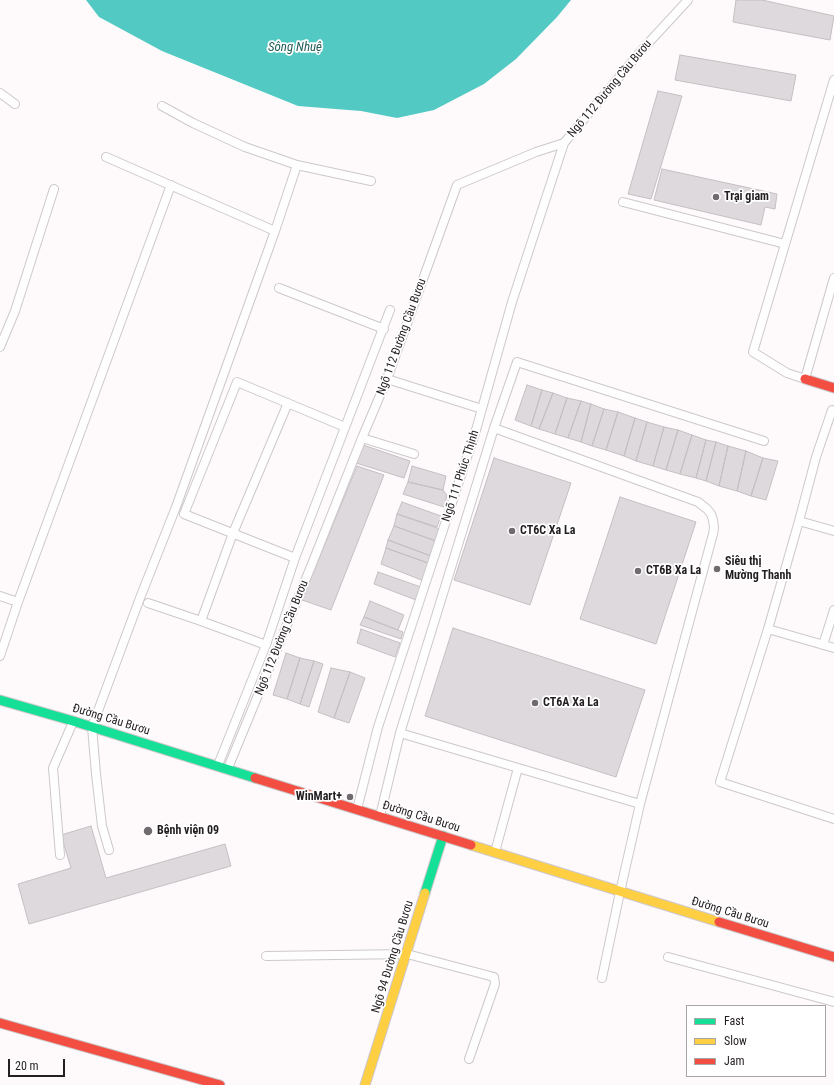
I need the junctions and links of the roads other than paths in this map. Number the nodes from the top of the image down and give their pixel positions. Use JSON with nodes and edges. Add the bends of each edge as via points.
{"nodes":[{"id":1,"x":688,"y":0,"type":"edge"},
{"id":2,"x":834,"y":80,"type":"edge"},
{"id":3,"x":0,"y":93,"type":"edge"},
{"id":4,"x":15,"y":104,"type":"dead end"},
{"id":5,"x":162,"y":106,"type":"dead end"},
{"id":6,"x":564,"y":143,"type":"junction"},
{"id":7,"x":106,"y":157,"type":"dead end"},
{"id":8,"x":297,"y":165,"type":"junction"},
{"id":9,"x":371,"y":181,"type":"dead end"},
{"id":10,"x":171,"y":185,"type":"junction"},
{"id":11,"x":54,"y":189,"type":"dead end"},
{"id":12,"x":623,"y":202,"type":"dead end"},
{"id":13,"x":275,"y":231,"type":"junction"},
{"id":14,"x":785,"y":244,"type":"junction"},
{"id":15,"x":834,"y":278,"type":"edge"},
{"id":16,"x":279,"y":288,"type":"dead end"},
{"id":17,"x":390,"y":310,"type":"dead end"},
{"id":18,"x":384,"y":329,"type":"junction"},
{"id":19,"x":0,"y":347,"type":"edge"},
{"id":20,"x":387,"y":379,"type":"junction"},
{"id":21,"x":805,"y":379,"type":"junction"},
{"id":22,"x":834,"y":388,"type":"edge"},
{"id":23,"x":288,"y":404,"type":"junction"},
{"id":24,"x":482,"y":409,"type":"junction"},
{"id":25,"x":832,"y":410,"type":"dead end"},
{"id":26,"x":345,"y":427,"type":"junction"},
{"id":27,"x":494,"y":428,"type":"junction"},
{"id":28,"x":362,"y":438,"type":"junction"},
{"id":29,"x":764,"y":441,"type":"dead end"},
{"id":30,"x":414,"y":454,"type":"dead end"},
{"id":31,"x":799,"y":521,"type":"junction"},
{"id":32,"x":834,"y":531,"type":"edge"},
{"id":33,"x":233,"y":533,"type":"junction"},
{"id":34,"x":295,"y":558,"type":"junction"},
{"id":35,"x":0,"y":596,"type":"edge"},
{"id":36,"x":18,"y":602,"type":"junction"},
{"id":37,"x":148,"y":603,"type":"dead end"},
{"id":38,"x":834,"y":610,"type":"edge"},
{"id":39,"x":201,"y":621,"type":"junction"},
{"id":40,"x":768,"y":629,"type":"junction"},
{"id":41,"x":266,"y":645,"type":"junction"},
{"id":42,"x":823,"y":645,"type":"junction"},
{"id":43,"x":834,"y":648,"type":"edge"},
{"id":44,"x":0,"y":656,"type":"edge"},
{"id":45,"x":0,"y":700,"type":"edge"},
{"id":46,"x":74,"y":721,"type":"junction"},
{"id":47,"x":92,"y":727,"type":"junction"},
{"id":48,"x":400,"y":733,"type":"junction"},
{"id":49,"x":217,"y":766,"type":"junction"},
{"id":50,"x":518,"y":768,"type":"junction"},
{"id":51,"x":228,"y":769,"type":"junction"},
{"id":52,"x":640,"y":804,"type":"junction"},
{"id":53,"x":357,"y":810,"type":"junction"},
{"id":54,"x":833,"y":816,"type":"edge"},
{"id":55,"x":380,"y":817,"type":"junction"},
{"id":56,"x":444,"y":836,"type":"junction"},
{"id":57,"x":109,"y":850,"type":"dead end"},
{"id":58,"x":495,"y":852,"type":"junction"},
{"id":59,"x":60,"y":855,"type":"dead end"},
{"id":60,"x":620,"y":892,"type":"junction"},
{"id":61,"x":407,"y":954,"type":"junction"},
{"id":62,"x":266,"y":956,"type":"dead end"},
{"id":63,"x":668,"y":957,"type":"dead end"},
{"id":64,"x":834,"y":957,"type":"edge"},
{"id":65,"x":602,"y":978,"type":"dead end"},
{"id":66,"x":834,"y":1002,"type":"edge"},
{"id":67,"x":0,"y":1023,"type":"edge"},
{"id":68,"x":469,"y":1059,"type":"dead end"},
{"id":69,"x":220,"y":1085,"type":"edge"},
{"id":70,"x":365,"y":1085,"type":"edge"}],
"edges":[{"from":1,"to":6,"type":"lane","name":"Ngõ 112 Đường Cầu Bươu","via":[[641,51]]},
{"from":2,"to":14,"type":"lane"},
{"from":3,"to":4,"type":"lane"},
{"from":5,"to":8,"type":"lane","via":[[245,147]]},
{"from":6,"to":20,"type":"lane","name":"Ngõ 112 Đường Cầu Bươu","via":[[457,185]]},
{"from":6,"to":24,"type":"lane","name":"Ngõ 111 Phúc Thịnh","via":[[512,302]]},
{"from":7,"to":10,"type":"lane"},
{"from":8,"to":9,"type":"lane"},
{"from":8,"to":13,"type":"lane"},
{"from":10,"to":13,"type":"lane"},
{"from":10,"to":36,"type":"lane"},
{"from":11,"to":19,"type":"lane","via":[[15,311]]},
{"from":12,"to":14,"type":"lane"},
{"from":13,"to":47,"type":"lane","via":[[176,507]]},
{"from":14,"to":21,"type":"lane","via":[[753,352],[786,374]]},
{"from":15,"to":21,"type":"lane"},
{"from":16,"to":18,"type":"lane"},
{"from":17,"to":18,"type":"lane"},
{"from":18,"to":26,"type":"lane"},
{"from":20,"to":24,"type":"lane"},
{"from":20,"to":28,"type":"lane","name":"Ngõ 112 Đường Cầu Bươu"},
{"from":21,"to":22,"type":"main road"},
{"from":23,"to":26,"type":"lane"},
{"from":23,"to":33,"type":"lane"},
{"from":23,"to":33,"type":"lane","via":[[237,382],[184,514]]},
{"from":24,"to":53,"type":"lane","name":"Ngõ 111 Phúc Thịnh","via":[[378,727]]},
{"from":25,"to":31,"type":"lane"},
{"from":26,"to":34,"type":"lane"},
{"from":27,"to":29,"type":"lane","via":[[516,362]]},
{"from":27,"to":48,"type":"lane"},
{"from":27,"to":52,"type":"lane","via":[[698,502],[710,514],[713,534]]},
{"from":28,"to":30,"type":"lane"},
{"from":28,"to":51,"type":"lane","name":"Ngõ 112 Đường Cầu Bươu"},
{"from":31,"to":32,"type":"lane"},
{"from":31,"to":40,"type":"lane"},
{"from":33,"to":34,"type":"lane"},
{"from":33,"to":39,"type":"lane"},
{"from":34,"to":41,"type":"lane"},
{"from":35,"to":36,"type":"lane"},
{"from":36,"to":44,"type":"lane"},
{"from":37,"to":39,"type":"lane"},
{"from":38,"to":42,"type":"lane"},
{"from":39,"to":41,"type":"lane"},
{"from":40,"to":42,"type":"lane"},
{"from":40,"to":54,"type":"lane","via":[[720,782]]},
{"from":41,"to":49,"type":"lane"},
{"from":42,"to":43,"type":"lane"},
{"from":45,"to":46,"type":"main road","name":"Đường Cầu Bươu"},
{"from":46,"to":47,"type":"main road","name":"Đường Cầu Bươu"},
{"from":46,"to":59,"type":"lane","via":[[53,768]]},
{"from":47,"to":49,"type":"main road","name":"Đường Cầu Bươu"},
{"from":47,"to":57,"type":"lane","via":[[102,826]]},
{"from":48,"to":50,"type":"lane"},
{"from":48,"to":55,"type":"lane"},
{"from":49,"to":51,"type":"main road","name":"Đường Cầu Bươu"},
{"from":50,"to":52,"type":"lane"},
{"from":50,"to":58,"type":"lane"},
{"from":51,"to":53,"type":"main road","name":"Đường Cầu Bươu"},
{"from":52,"to":60,"type":"lane"},
{"from":53,"to":55,"type":"main road","name":"Đường Cầu Bươu"},
{"from":55,"to":56,"type":"main road","name":"Đường Cầu Bươu"},
{"from":56,"to":58,"type":"main road","name":"Đường Cầu Bươu"},
{"from":56,"to":61,"type":"main road","name":"Ngõ 94 Đường Cầu Bươu"},
{"from":58,"to":60,"type":"main road","name":"Đường Cầu Bươu"},
{"from":60,"to":64,"type":"main road","name":"Đường Cầu Bươu"},
{"from":60,"to":65,"type":"lane"},
{"from":61,"to":62,"type":"lane"},
{"from":61,"to":68,"type":"lane","via":[[494,977],[495,984]]},
{"from":61,"to":70,"type":"main road","name":"Ngõ 94 Đường Cầu Bươu"},
{"from":63,"to":66,"type":"lane"},
{"from":67,"to":69,"type":"main road"}]}
